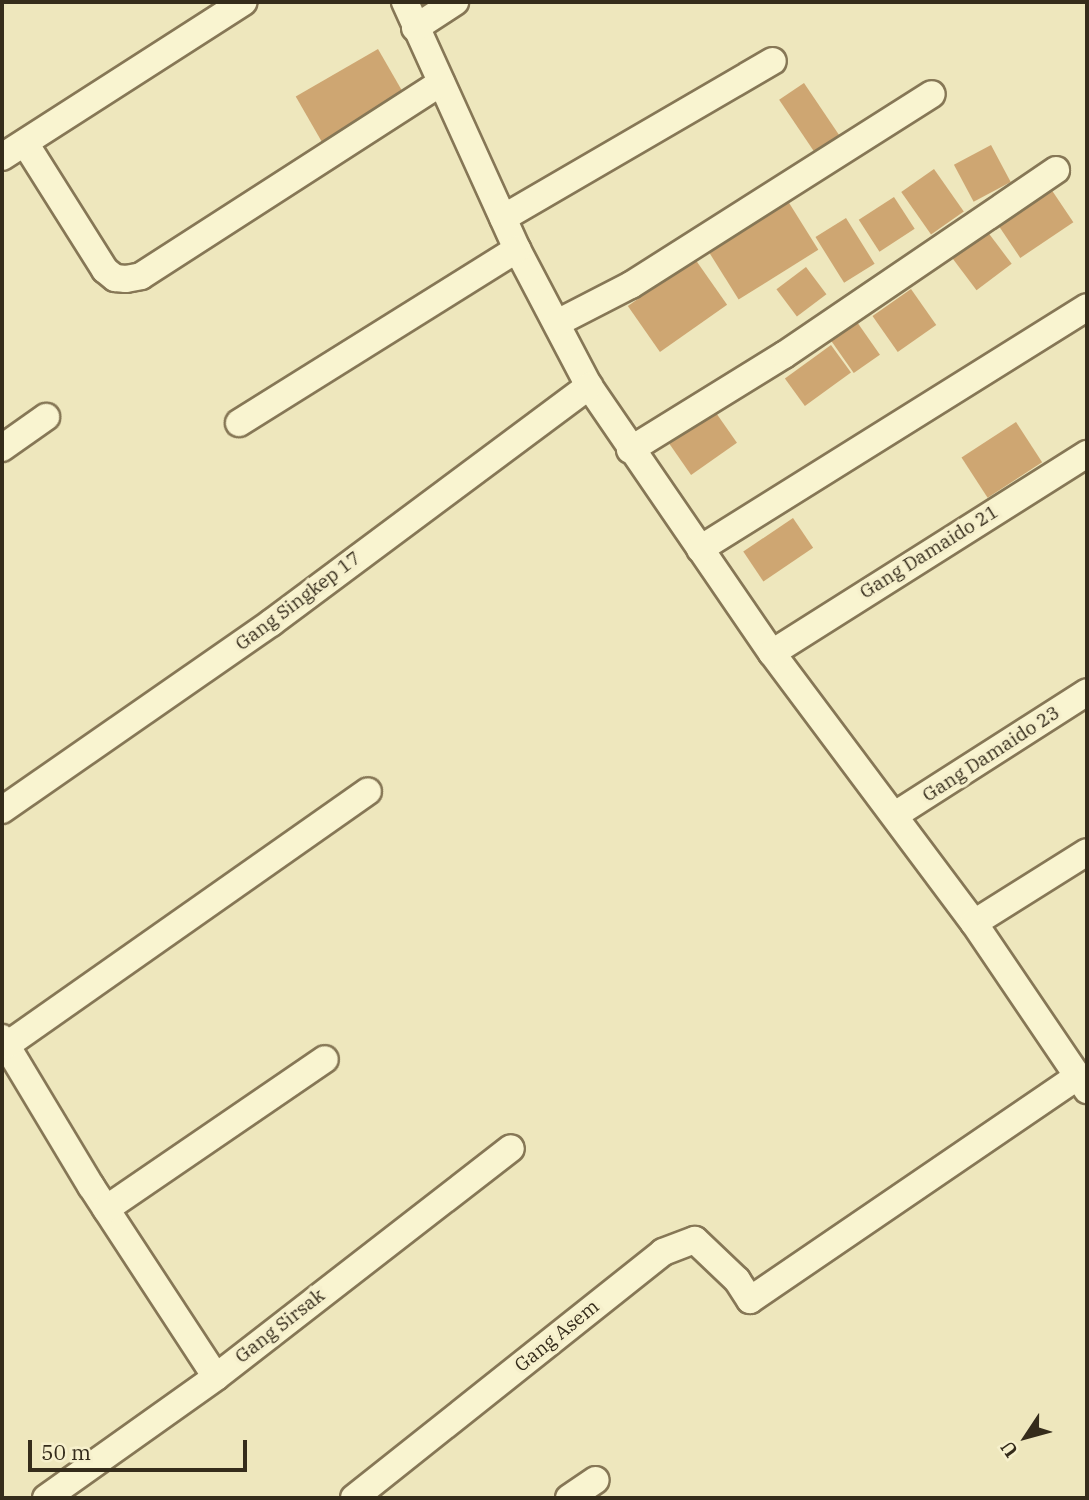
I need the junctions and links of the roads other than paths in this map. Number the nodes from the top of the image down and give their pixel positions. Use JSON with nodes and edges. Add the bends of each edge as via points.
{"nodes":[{"id":1,"x":243,"y":2,"type":"edge"},
{"id":2,"x":405,"y":2,"type":"edge"},
{"id":3,"x":455,"y":2,"type":"edge"},
{"id":4,"x":415,"y":28,"type":"junction"},
{"id":5,"x":773,"y":61,"type":"dead end"},
{"id":6,"x":441,"y":83,"type":"junction"},
{"id":7,"x":932,"y":94,"type":"dead end"},
{"id":8,"x":25,"y":143,"type":"junction"},
{"id":9,"x":2,"y":157,"type":"edge"},
{"id":10,"x":1056,"y":170,"type":"dead end"},
{"id":11,"x":503,"y":218,"type":"junction"},
{"id":12,"x":517,"y":249,"type":"junction"},
{"id":13,"x":1087,"y":307,"type":"edge"},
{"id":14,"x":557,"y":323,"type":"junction"},
{"id":15,"x":589,"y":386,"type":"junction"},
{"id":16,"x":46,"y":417,"type":"dead end"},
{"id":17,"x":239,"y":423,"type":"dead end"},
{"id":18,"x":2,"y":448,"type":"edge"},
{"id":19,"x":630,"y":450,"type":"junction"},
{"id":20,"x":1087,"y":454,"type":"edge"},
{"id":21,"x":700,"y":549,"type":"junction"},
{"id":22,"x":772,"y":653,"type":"junction"},
{"id":23,"x":1087,"y":692,"type":"edge"},
{"id":24,"x":368,"y":791,"type":"dead end"},
{"id":25,"x":2,"y":810,"type":"edge"},
{"id":26,"x":895,"y":815,"type":"junction"},
{"id":27,"x":1087,"y":852,"type":"edge"},
{"id":28,"x":974,"y":923,"type":"junction"},
{"id":29,"x":4,"y":1041,"type":"edge"},
{"id":30,"x":325,"y":1059,"type":"dead end"},
{"id":31,"x":1082,"y":1083,"type":"edge"},
{"id":32,"x":511,"y":1148,"type":"dead end"},
{"id":33,"x":106,"y":1209,"type":"junction"},
{"id":34,"x":216,"y":1377,"type":"junction"},
{"id":35,"x":596,"y":1480,"type":"dead end"},
{"id":36,"x":46,"y":1498,"type":"edge"},
{"id":37,"x":354,"y":1498,"type":"edge"},
{"id":38,"x":569,"y":1498,"type":"edge"}],
"edges":[{"from":1,"to":8,"type":"street"},
{"from":2,"to":4,"type":"street"},
{"from":3,"to":4,"type":"street"},
{"from":4,"to":6,"type":"street"},
{"from":5,"to":11,"type":"street"},
{"from":6,"to":8,"type":"street","via":[[141,276],[126,279],[105,270]]},
{"from":6,"to":11,"type":"street"},
{"from":7,"to":14,"type":"street","via":[[631,285]]},
{"from":8,"to":9,"type":"street"},
{"from":10,"to":19,"type":"street","via":[[784,355]]},
{"from":11,"to":12,"type":"street"},
{"from":12,"to":14,"type":"street"},
{"from":12,"to":17,"type":"street"},
{"from":13,"to":21,"type":"street"},
{"from":14,"to":15,"type":"street"},
{"from":15,"to":19,"type":"street"},
{"from":15,"to":25,"type":"street","name":"Gang Singkep 17","via":[[271,623]]},
{"from":16,"to":18,"type":"street"},
{"from":19,"to":21,"type":"street"},
{"from":20,"to":22,"type":"street","name":"Gang Damaido 21"},
{"from":21,"to":22,"type":"street"},
{"from":22,"to":26,"type":"street"},
{"from":23,"to":26,"type":"street","name":"Gang Damaido 23"},
{"from":24,"to":29,"type":"street"},
{"from":26,"to":28,"type":"street"},
{"from":27,"to":28,"type":"street"},
{"from":28,"to":31,"type":"street"},
{"from":29,"to":33,"type":"street"},
{"from":30,"to":33,"type":"street"},
{"from":31,"to":37,"type":"street","name":"Gang Asem","via":[[750,1300],[737,1280],[695,1240],[675,1246]]},
{"from":32,"to":34,"type":"street","name":"Gang Sirsak"},
{"from":33,"to":34,"type":"street"},
{"from":34,"to":36,"type":"street","name":"Gang Sirsak"},
{"from":35,"to":38,"type":"street"}]}
